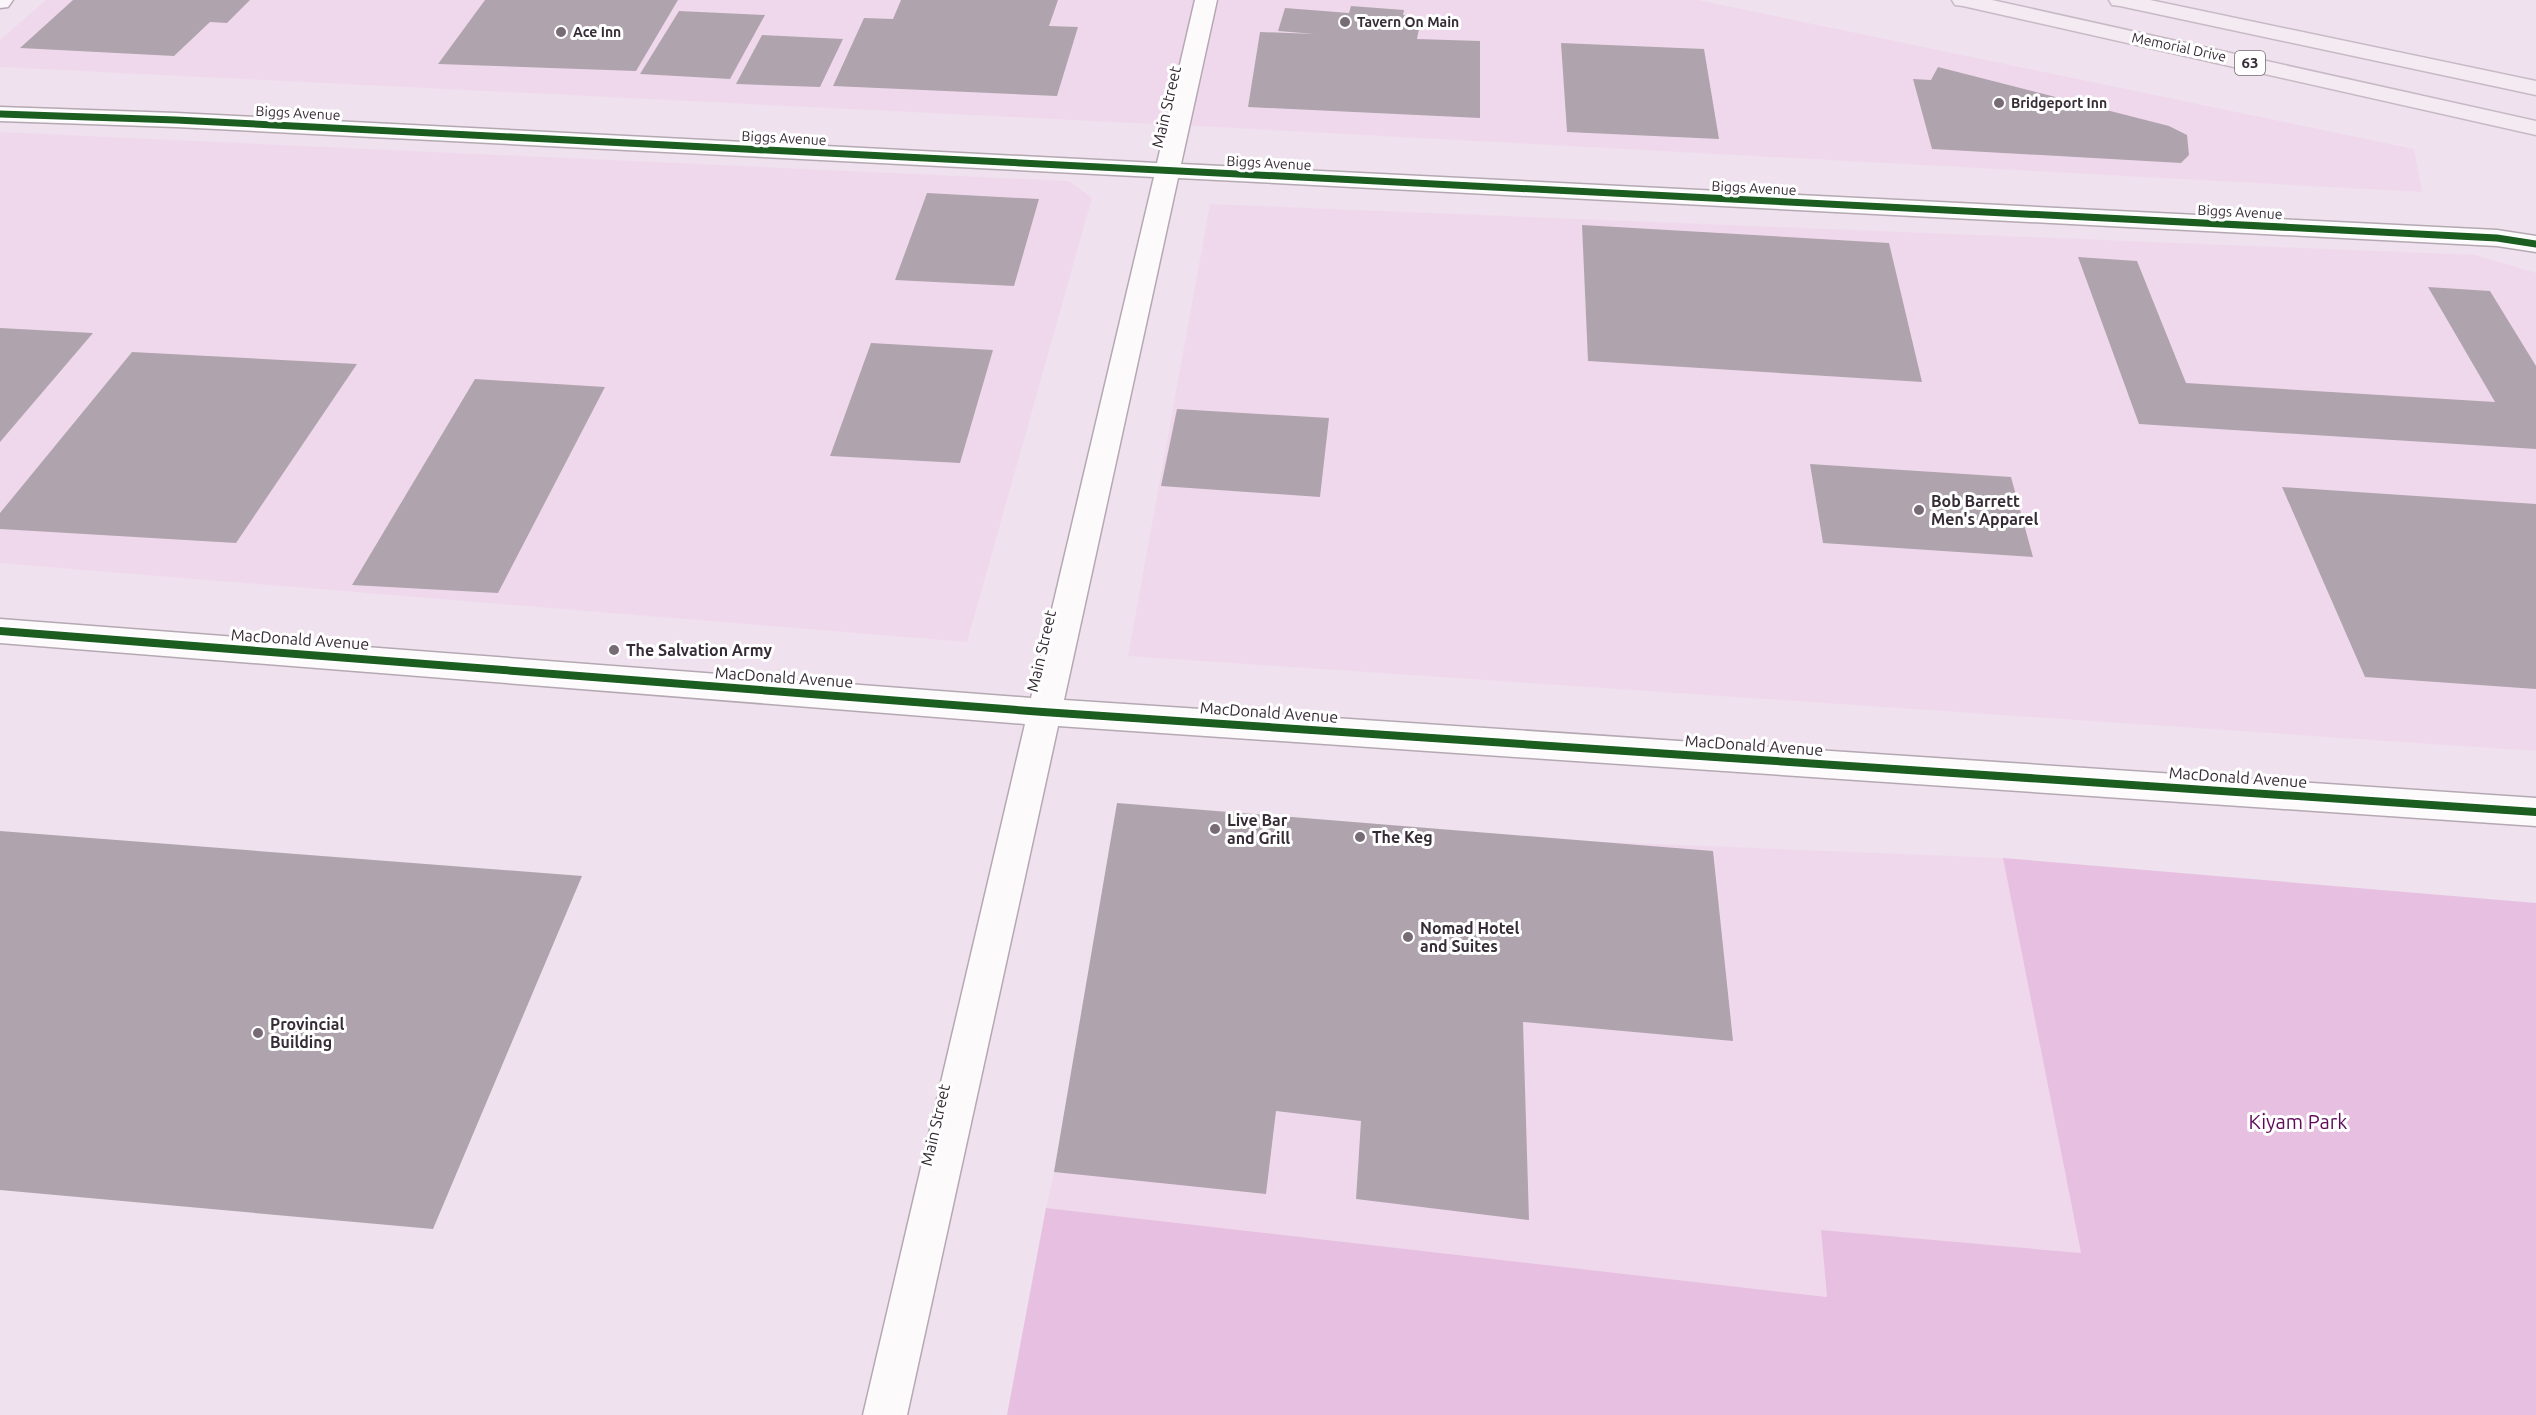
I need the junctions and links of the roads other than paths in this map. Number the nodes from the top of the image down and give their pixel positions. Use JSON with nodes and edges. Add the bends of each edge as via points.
{"nodes":[{"id":1,"x":1206,"y":0,"type":"edge"},
{"id":2,"x":1963,"y":0,"type":"edge"},
{"id":3,"x":2120,"y":0,"type":"edge"},
{"id":4,"x":2536,"y":88,"type":"edge"},
{"id":5,"x":0,"y":114,"type":"edge"},
{"id":6,"x":2536,"y":128,"type":"edge"},
{"id":7,"x":1167,"y":171,"type":"junction"},
{"id":8,"x":2536,"y":244,"type":"edge"},
{"id":9,"x":0,"y":631,"type":"edge"},
{"id":10,"x":1043,"y":712,"type":"junction"},
{"id":11,"x":2536,"y":812,"type":"edge"},
{"id":12,"x":885,"y":1415,"type":"edge"}],
"edges":[{"from":1,"to":7,"type":"street","name":"Main Street"},
{"from":2,"to":6,"type":"highway","name":"Memorial Drive","number":"63"},
{"from":3,"to":4,"type":"highway","number":"63"},
{"from":5,"to":7,"type":"street","name":"Biggs Avenue"},
{"from":7,"to":8,"type":"street","name":"Biggs Avenue","via":[[2497,238]]},
{"from":7,"to":10,"type":"street","name":"Main Street"},
{"from":9,"to":10,"type":"street","name":"MacDonald Avenue"},
{"from":10,"to":11,"type":"street","name":"MacDonald Avenue"},
{"from":10,"to":12,"type":"street","name":"Main Street"}]}
